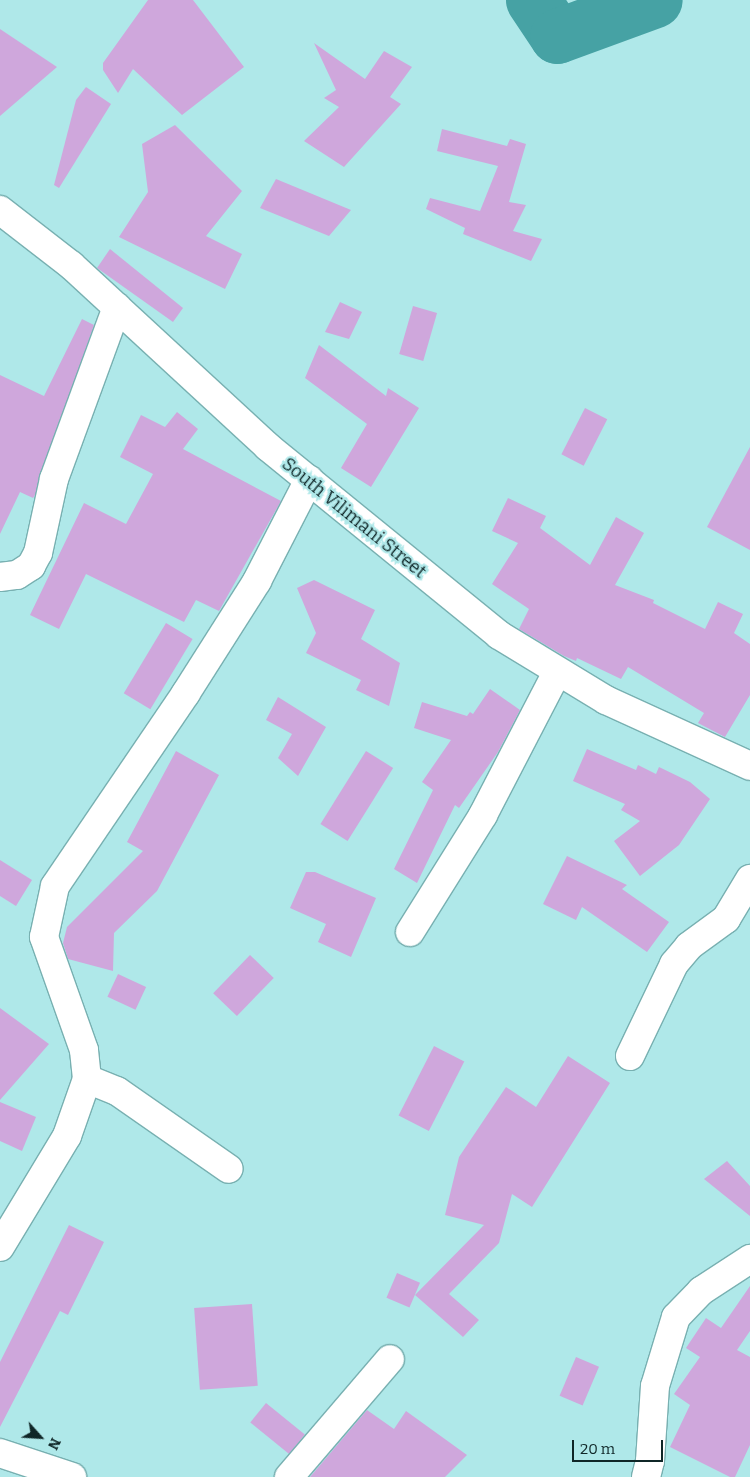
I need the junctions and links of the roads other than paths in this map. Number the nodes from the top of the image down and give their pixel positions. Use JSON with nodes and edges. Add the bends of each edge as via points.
{"nodes":[{"id":1,"x":0,"y":210,"type":"edge"},
{"id":2,"x":117,"y":307,"type":"junction"},
{"id":3,"x":309,"y":480,"type":"junction"},
{"id":4,"x":0,"y":578,"type":"edge"},
{"id":5,"x":558,"y":672,"type":"junction"},
{"id":6,"x":750,"y":766,"type":"edge"},
{"id":7,"x":750,"y":879,"type":"edge"},
{"id":8,"x":410,"y":932,"type":"dead end"},
{"id":9,"x":630,"y":1056,"type":"dead end"},
{"id":10,"x":87,"y":1079,"type":"junction"},
{"id":11,"x":229,"y":1169,"type":"dead end"},
{"id":12,"x":0,"y":1247,"type":"edge"},
{"id":13,"x":750,"y":1259,"type":"edge"},
{"id":14,"x":390,"y":1359,"type":"dead end"},
{"id":15,"x":0,"y":1453,"type":"edge"},
{"id":16,"x":72,"y":1477,"type":"edge"},
{"id":17,"x":289,"y":1477,"type":"edge"},
{"id":18,"x":646,"y":1477,"type":"edge"}],
"edges":[{"from":1,"to":2,"type":"street","name":"South Vilimani Street","via":[[71,265]]},
{"from":2,"to":3,"type":"street","name":"South Vilimani Street","via":[[268,447]]},
{"from":2,"to":4,"type":"street","via":[[54,479],[38,552],[31,566],[18,575]]},
{"from":3,"to":5,"type":"street","name":"South Vilimani Street","via":[[499,635]]},
{"from":3,"to":10,"type":"street","via":[[247,597],[55,886],[44,937],[84,1050]]},
{"from":5,"to":6,"type":"street","name":"South Vilimani Street","via":[[661,728]]},
{"from":5,"to":8,"type":"street","via":[[483,815]]},
{"from":7,"to":9,"type":"street","via":[[726,920],[689,946],[674,964]]},
{"from":10,"to":11,"type":"street","via":[[117,1091]]},
{"from":10,"to":12,"type":"street","via":[[67,1136]]},
{"from":13,"to":18,"type":"street","via":[[701,1291],[676,1317],[655,1386],[650,1462]]},
{"from":14,"to":17,"type":"street"},
{"from":15,"to":16,"type":"street"}]}
